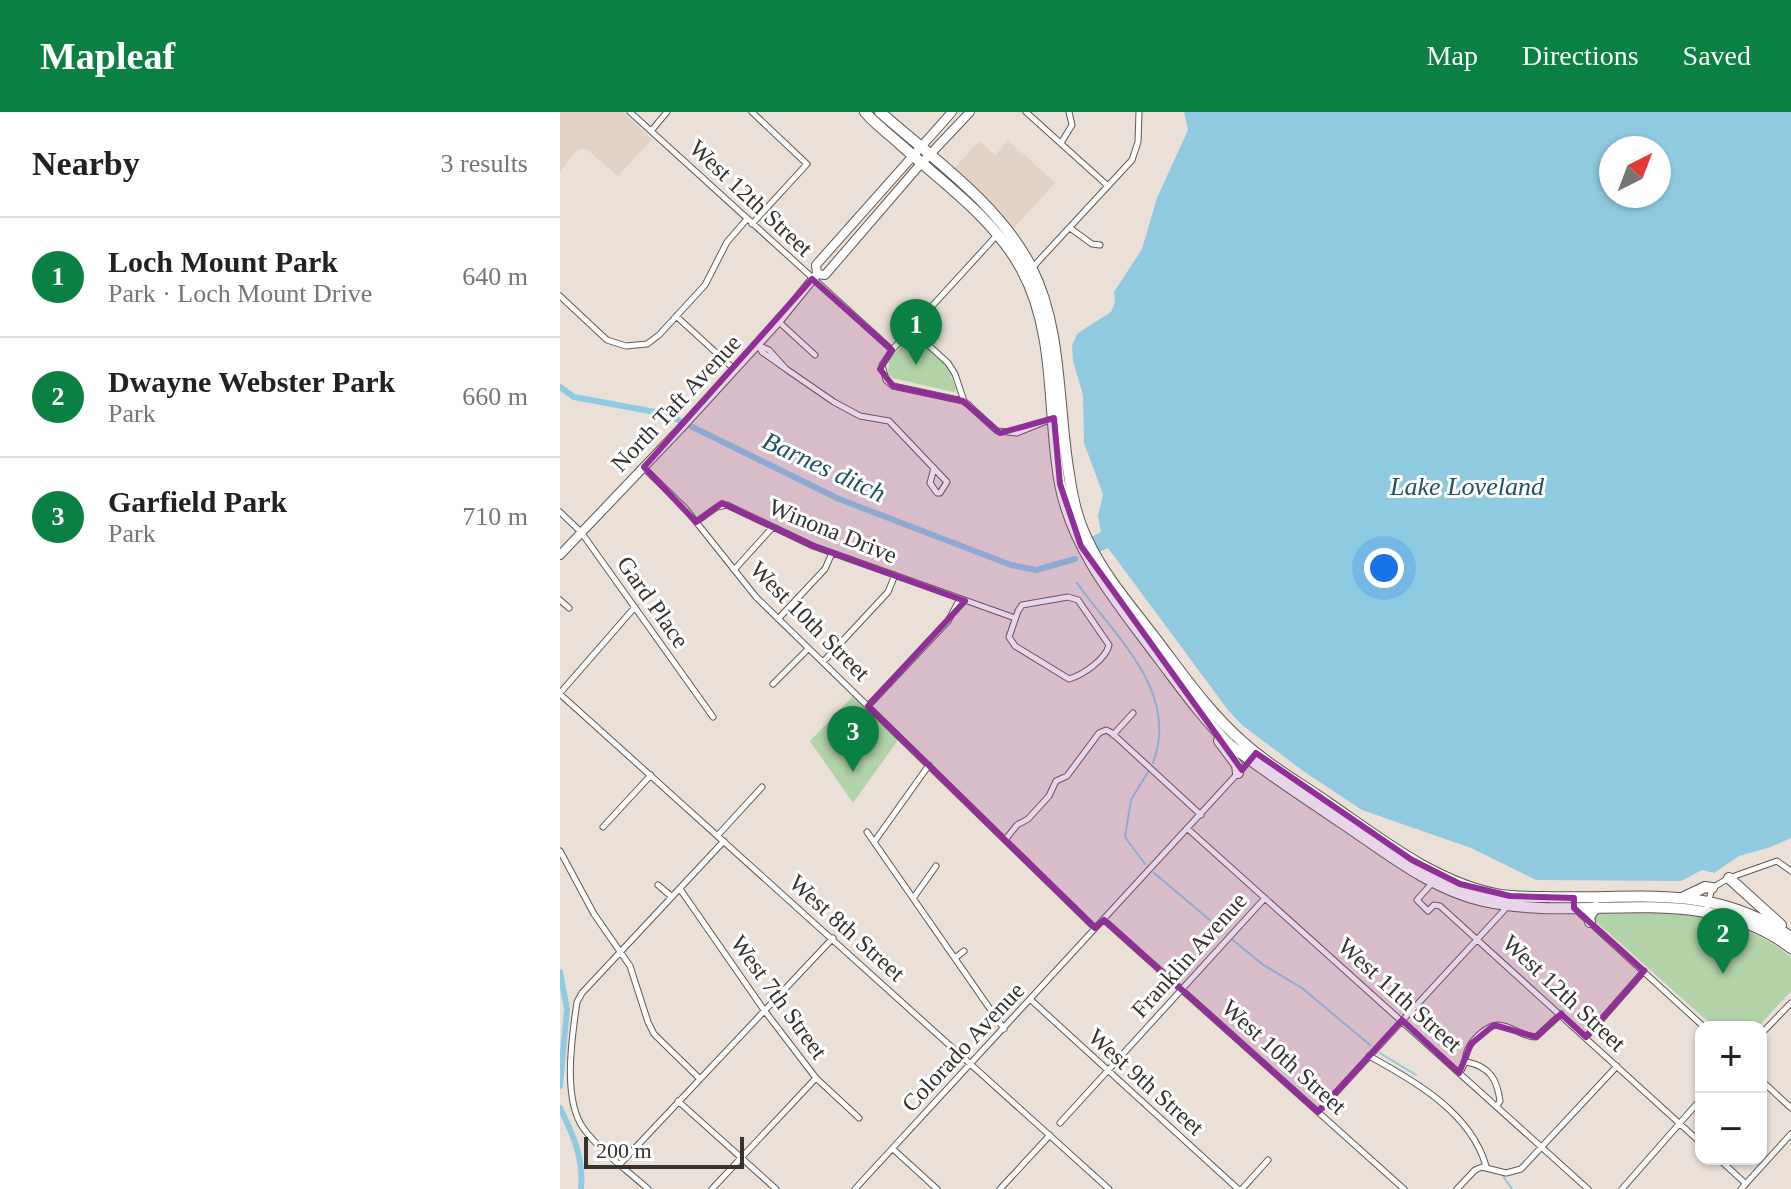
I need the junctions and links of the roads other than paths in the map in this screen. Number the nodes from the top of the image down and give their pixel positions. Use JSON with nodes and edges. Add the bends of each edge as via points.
{"nodes":[{"id":1,"x":630,"y":112,"type":"edge"},
{"id":2,"x":667,"y":112,"type":"edge"},
{"id":3,"x":752,"y":112,"type":"edge"},
{"id":4,"x":865,"y":112,"type":"edge"},
{"id":5,"x":880,"y":112,"type":"edge"},
{"id":6,"x":952,"y":112,"type":"edge"},
{"id":7,"x":970,"y":112,"type":"edge"},
{"id":8,"x":1026,"y":112,"type":"edge"},
{"id":9,"x":1069,"y":112,"type":"edge"},
{"id":10,"x":1139,"y":112,"type":"edge"},
{"id":11,"x":651,"y":131,"type":"junction"},
{"id":12,"x":1061,"y":143,"type":"junction"},
{"id":13,"x":916,"y":151,"type":"junction"},
{"id":14,"x":926,"y":159,"type":"junction"},
{"id":15,"x":1108,"y":186,"type":"junction"},
{"id":16,"x":749,"y":222,"type":"junction"},
{"id":17,"x":1070,"y":228,"type":"junction"},
{"id":18,"x":1001,"y":231,"type":"junction"},
{"id":19,"x":1100,"y":245,"type":"dead end"},
{"id":20,"x":1028,"y":270,"type":"junction"},
{"id":21,"x":814,"y":276,"type":"junction"},
{"id":22,"x":560,"y":296,"type":"edge"},
{"id":23,"x":676,"y":316,"type":"junction"},
{"id":24,"x":778,"y":322,"type":"junction"},
{"id":25,"x":910,"y":333,"type":"junction"},
{"id":26,"x":759,"y":345,"type":"junction"},
{"id":27,"x":892,"y":350,"type":"junction"},
{"id":28,"x":815,"y":355,"type":"dead end"},
{"id":29,"x":734,"y":369,"type":"junction"},
{"id":30,"x":969,"y":405,"type":"junction"},
{"id":31,"x":1058,"y":416,"type":"junction"},
{"id":32,"x":644,"y":467,"type":"junction"},
{"id":33,"x":934,"y":468,"type":"junction"},
{"id":34,"x":560,"y":512,"type":"edge"},
{"id":35,"x":696,"y":522,"type":"junction"},
{"id":36,"x":772,"y":528,"type":"junction"},
{"id":37,"x":581,"y":532,"type":"junction"},
{"id":38,"x":832,"y":553,"type":"junction"},
{"id":39,"x":560,"y":555,"type":"edge"},
{"id":40,"x":734,"y":570,"type":"junction"},
{"id":41,"x":895,"y":575,"type":"junction"},
{"id":42,"x":960,"y":599,"type":"junction"},
{"id":43,"x":560,"y":600,"type":"edge"},
{"id":44,"x":635,"y":607,"type":"junction"},
{"id":45,"x":569,"y":608,"type":"dead end"},
{"id":46,"x":1015,"y":618,"type":"junction"},
{"id":47,"x":778,"y":619,"type":"junction"},
{"id":48,"x":808,"y":649,"type":"junction"},
{"id":49,"x":823,"y":662,"type":"junction"},
{"id":50,"x":773,"y":684,"type":"dead end"},
{"id":51,"x":560,"y":693,"type":"edge"},
{"id":52,"x":868,"y":706,"type":"junction"},
{"id":53,"x":1133,"y":713,"type":"dead end"},
{"id":54,"x":713,"y":717,"type":"dead end"},
{"id":55,"x":1216,"y":732,"type":"junction"},
{"id":56,"x":1113,"y":735,"type":"junction"},
{"id":57,"x":1253,"y":756,"type":"junction"},
{"id":58,"x":929,"y":765,"type":"junction"},
{"id":59,"x":1238,"y":773,"type":"junction"},
{"id":60,"x":651,"y":775,"type":"junction"},
{"id":61,"x":762,"y":787,"type":"dead end"},
{"id":62,"x":1201,"y":815,"type":"junction"},
{"id":63,"x":603,"y":827,"type":"dead end"},
{"id":64,"x":1188,"y":829,"type":"junction"},
{"id":65,"x":867,"y":832,"type":"dead end"},
{"id":66,"x":718,"y":835,"type":"junction"},
{"id":67,"x":1005,"y":840,"type":"junction"},
{"id":68,"x":724,"y":841,"type":"junction"},
{"id":69,"x":874,"y":842,"type":"junction"},
{"id":70,"x":560,"y":851,"type":"edge"},
{"id":71,"x":936,"y":866,"type":"dead end"},
{"id":72,"x":1791,"y":871,"type":"edge"},
{"id":73,"x":1729,"y":878,"type":"junction"},
{"id":74,"x":1449,"y":879,"type":"junction"},
{"id":75,"x":1433,"y":882,"type":"junction"},
{"id":76,"x":658,"y":885,"type":"dead end"},
{"id":77,"x":1712,"y":888,"type":"junction"},
{"id":78,"x":680,"y":889,"type":"junction"},
{"id":79,"x":672,"y":897,"type":"junction"},
{"id":80,"x":914,"y":897,"type":"junction"},
{"id":81,"x":1684,"y":897,"type":"junction"},
{"id":82,"x":1265,"y":898,"type":"junction"},
{"id":83,"x":1574,"y":903,"type":"junction"},
{"id":84,"x":1508,"y":906,"type":"junction"},
{"id":85,"x":1707,"y":906,"type":"junction"},
{"id":86,"x":1596,"y":907,"type":"junction"},
{"id":87,"x":1104,"y":920,"type":"junction"},
{"id":88,"x":1590,"y":922,"type":"junction"},
{"id":89,"x":1095,"y":928,"type":"junction"},
{"id":90,"x":1791,"y":936,"type":"edge"},
{"id":91,"x":833,"y":938,"type":"junction"},
{"id":92,"x":1478,"y":938,"type":"junction"},
{"id":93,"x":1791,"y":948,"type":"edge"},
{"id":94,"x":621,"y":951,"type":"junction"},
{"id":95,"x":964,"y":951,"type":"dead end"},
{"id":96,"x":955,"y":958,"type":"junction"},
{"id":97,"x":1644,"y":971,"type":"junction"},
{"id":98,"x":1182,"y":990,"type":"junction"},
{"id":99,"x":1031,"y":1000,"type":"junction"},
{"id":100,"x":1791,"y":1003,"type":"edge"},
{"id":101,"x":764,"y":1010,"type":"junction"},
{"id":102,"x":1561,"y":1014,"type":"junction"},
{"id":103,"x":1402,"y":1020,"type":"junction"},
{"id":104,"x":1698,"y":1021,"type":"edge"},
{"id":105,"x":1767,"y":1028,"type":"edge"},
{"id":106,"x":1004,"y":1029,"type":"junction"},
{"id":107,"x":1586,"y":1037,"type":"junction"},
{"id":108,"x":1369,"y":1056,"type":"junction"},
{"id":109,"x":1467,"y":1062,"type":"junction"},
{"id":110,"x":971,"y":1064,"type":"junction"},
{"id":111,"x":1617,"y":1066,"type":"junction"},
{"id":112,"x":1107,"y":1072,"type":"junction"},
{"id":113,"x":1459,"y":1073,"type":"junction"},
{"id":114,"x":699,"y":1078,"type":"junction"},
{"id":115,"x":816,"y":1078,"type":"junction"},
{"id":116,"x":1767,"y":1086,"type":"edge"},
{"id":117,"x":678,"y":1101,"type":"junction"},
{"id":118,"x":1496,"y":1106,"type":"junction"},
{"id":119,"x":1695,"y":1106,"type":"edge"},
{"id":120,"x":1791,"y":1108,"type":"edge"},
{"id":121,"x":1318,"y":1112,"type":"junction"},
{"id":122,"x":859,"y":1118,"type":"dead end"},
{"id":123,"x":1060,"y":1123,"type":"dead end"},
{"id":124,"x":1679,"y":1123,"type":"junction"},
{"id":125,"x":1791,"y":1134,"type":"edge"},
{"id":126,"x":1050,"y":1135,"type":"junction"},
{"id":127,"x":1695,"y":1138,"type":"edge"},
{"id":128,"x":1542,"y":1147,"type":"junction"},
{"id":129,"x":893,"y":1149,"type":"junction"},
{"id":130,"x":742,"y":1158,"type":"junction"},
{"id":131,"x":1268,"y":1160,"type":"dead end"},
{"id":132,"x":620,"y":1164,"type":"junction"},
{"id":133,"x":1724,"y":1165,"type":"edge"},
{"id":134,"x":1486,"y":1166,"type":"junction"},
{"id":135,"x":1743,"y":1186,"type":"edge"},
{"id":136,"x":648,"y":1189,"type":"edge"},
{"id":137,"x":712,"y":1189,"type":"edge"},
{"id":138,"x":776,"y":1189,"type":"edge"},
{"id":139,"x":855,"y":1189,"type":"edge"},
{"id":140,"x":937,"y":1189,"type":"edge"},
{"id":141,"x":1000,"y":1189,"type":"edge"},
{"id":142,"x":1109,"y":1189,"type":"edge"},
{"id":143,"x":1240,"y":1189,"type":"edge"},
{"id":144,"x":1404,"y":1189,"type":"edge"},
{"id":145,"x":1457,"y":1189,"type":"edge"},
{"id":146,"x":1588,"y":1189,"type":"edge"},
{"id":147,"x":1622,"y":1189,"type":"edge"}],
"edges":[{"from":1,"to":11,"type":"street","name":"West 12th Street"},
{"from":2,"to":11,"type":"street"},
{"from":3,"to":16,"type":"street","via":[[807,164]]},
{"from":4,"to":13,"type":"highway"},
{"from":5,"to":13,"type":"highway"},
{"from":6,"to":13,"type":"main road","name":"North Taft Avenue"},
{"from":7,"to":14,"type":"main road","name":"North Taft Avenue"},
{"from":8,"to":12,"type":"street"},
{"from":9,"to":12,"type":"street","via":[[1072,125]]},
{"from":10,"to":15,"type":"street","via":[[1132,160]]},
{"from":11,"to":16,"type":"street","name":"West 12th Street"},
{"from":12,"to":15,"type":"street"},
{"from":13,"to":14,"type":"highway"},
{"from":13,"to":21,"type":"main road","name":"North Taft Avenue","via":[[816,265]]},
{"from":14,"to":18,"type":"highway"},
{"from":14,"to":21,"type":"main road","name":"North Taft Avenue","via":[[825,275]]},
{"from":15,"to":17,"type":"street"},
{"from":16,"to":21,"type":"street","name":"West 12th Street"},
{"from":16,"to":23,"type":"street","via":[[727,242],[705,285]]},
{"from":17,"to":19,"type":"street"},
{"from":17,"to":20,"type":"street"},
{"from":18,"to":20,"type":"highway"},
{"from":18,"to":25,"type":"street"},
{"from":20,"to":31,"type":"highway","via":[[1052,333]]},
{"from":21,"to":24,"type":"main road","name":"North Taft Avenue"},
{"from":21,"to":27,"type":"street","name":"West 12th Street"},
{"from":22,"to":23,"type":"street","via":[[603,337],[626,346],[652,340]]},
{"from":23,"to":29,"type":"street"},
{"from":24,"to":26,"type":"main road","name":"North Taft Avenue"},
{"from":24,"to":28,"type":"street"},
{"from":25,"to":27,"type":"street"},
{"from":25,"to":30,"type":"street","via":[[953,369]]},
{"from":26,"to":29,"type":"main road","name":"North Taft Avenue"},
{"from":26,"to":33,"type":"street","via":[[834,402],[860,416],[889,421]]},
{"from":27,"to":30,"type":"street","via":[[881,368],[889,383]]},
{"from":29,"to":32,"type":"main road","name":"North Taft Avenue"},
{"from":30,"to":31,"type":"street","via":[[1002,433],[1017,433]]},
{"from":31,"to":55,"type":"highway","via":[[1060,484],[1081,546],[1102,582]]},
{"from":31,"to":57,"type":"highway","via":[[1087,540],[1112,582]]},
{"from":32,"to":35,"type":"street","name":"West 10th Street"},
{"from":32,"to":37,"type":"main road","name":"North Taft Avenue"},
{"from":33,"to":33,"type":"street","via":[[947,482],[940,493],[930,483]]},
{"from":34,"to":37,"type":"street","name":"Gard Place"},
{"from":35,"to":36,"type":"street","name":"Winona Drive","via":[[724,505]]},
{"from":35,"to":40,"type":"street","name":"West 10th Street"},
{"from":36,"to":38,"type":"street","name":"Winona Drive"},
{"from":36,"to":40,"type":"street"},
{"from":37,"to":39,"type":"main road","name":"North Taft Avenue"},
{"from":37,"to":44,"type":"street","name":"Gard Place"},
{"from":38,"to":41,"type":"street","name":"Winona Drive"},
{"from":38,"to":47,"type":"street","via":[[825,569]]},
{"from":40,"to":47,"type":"street","name":"West 10th Street"},
{"from":41,"to":42,"type":"street","name":"Winona Drive"},
{"from":41,"to":49,"type":"street","via":[[888,592]]},
{"from":42,"to":46,"type":"street","name":"Winona Drive"},
{"from":42,"to":52,"type":"street","via":[[948,621]]},
{"from":43,"to":45,"type":"street"},
{"from":44,"to":51,"type":"street"},
{"from":44,"to":54,"type":"street","name":"Gard Place"},
{"from":46,"to":46,"type":"street","via":[[1009,633],[1013,644],[1064,679],[1076,677],[1109,649],[1074,598],[1026,603]]},
{"from":47,"to":48,"type":"street","name":"West 10th Street"},
{"from":48,"to":49,"type":"street","name":"West 10th Street"},
{"from":48,"to":50,"type":"street"},
{"from":49,"to":52,"type":"street","name":"West 10th Street"},
{"from":51,"to":60,"type":"street","name":"West 8th Street"},
{"from":52,"to":58,"type":"street","name":"West 10th Street"},
{"from":53,"to":56,"type":"street"},
{"from":55,"to":57,"type":"highway"},
{"from":55,"to":59,"type":"highway"},
{"from":56,"to":62,"type":"street"},
{"from":56,"to":67,"type":"street","via":[[1102,730],[1067,776],[1056,781],[1049,796]]},
{"from":57,"to":59,"type":"street"},
{"from":57,"to":74,"type":"highway"},
{"from":57,"to":75,"type":"highway"},
{"from":58,"to":67,"type":"street","name":"West 10th Street"},
{"from":58,"to":69,"type":"street"},
{"from":59,"to":62,"type":"street"},
{"from":60,"to":63,"type":"street"},
{"from":60,"to":66,"type":"street","name":"West 8th Street"},
{"from":61,"to":66,"type":"street"},
{"from":62,"to":64,"type":"street"},
{"from":64,"to":82,"type":"street","name":"West 11th Street"},
{"from":64,"to":87,"type":"street"},
{"from":65,"to":69,"type":"street"},
{"from":66,"to":68,"type":"street","name":"West 8th Street"},
{"from":67,"to":89,"type":"street","name":"West 10th Street"},
{"from":68,"to":78,"type":"street"},
{"from":68,"to":91,"type":"street","name":"West 8th Street"},
{"from":69,"to":80,"type":"street"},
{"from":70,"to":94,"type":"street"},
{"from":71,"to":80,"type":"street"},
{"from":72,"to":73,"type":"street","via":[[1777,861]]},
{"from":73,"to":77,"type":"street"},
{"from":73,"to":90,"type":"highway"},
{"from":74,"to":75,"type":"highway"},
{"from":74,"to":83,"type":"highway","via":[[1498,894]]},
{"from":75,"to":84,"type":"highway"},
{"from":75,"to":92,"type":"street","name":"West 12th Street","via":[[1417,900],[1428,911],[1440,906]]},
{"from":76,"to":79,"type":"street"},
{"from":77,"to":81,"type":"highway"},
{"from":77,"to":85,"type":"street"},
{"from":78,"to":79,"type":"street"},
{"from":78,"to":101,"type":"street","name":"West 7th Street"},
{"from":79,"to":94,"type":"street"},
{"from":80,"to":96,"type":"street"},
{"from":81,"to":83,"type":"highway"},
{"from":81,"to":85,"type":"highway"},
{"from":82,"to":98,"type":"street","name":"Franklin Avenue"},
{"from":82,"to":103,"type":"street","name":"West 11th Street"},
{"from":83,"to":84,"type":"highway"},
{"from":83,"to":86,"type":"highway"},
{"from":83,"to":88,"type":"street"},
{"from":84,"to":92,"type":"street"},
{"from":85,"to":86,"type":"highway"},
{"from":85,"to":90,"type":"highway","via":[[1758,918]]},
{"from":85,"to":93,"type":"highway"},
{"from":86,"to":88,"type":"highway"},
{"from":87,"to":89,"type":"street","name":"Colorado Avenue"},
{"from":87,"to":98,"type":"street","name":"West 10th Street"},
{"from":88,"to":97,"type":"street"},
{"from":89,"to":99,"type":"street","name":"Colorado Avenue"},
{"from":91,"to":101,"type":"street"},
{"from":91,"to":110,"type":"street","name":"West 8th Street"},
{"from":92,"to":102,"type":"street","name":"West 12th Street"},
{"from":92,"to":103,"type":"street"},
{"from":94,"to":114,"type":"street","via":[[654,1034]]},
{"from":94,"to":132,"type":"street","via":[[577,1002],[571,1092],[576,1115]]},
{"from":95,"to":96,"type":"street"},
{"from":96,"to":106,"type":"street"},
{"from":97,"to":104,"type":"street"},
{"from":97,"to":107,"type":"street"},
{"from":98,"to":112,"type":"street","name":"Franklin Avenue"},
{"from":98,"to":121,"type":"street","name":"West 10th Street"},
{"from":99,"to":106,"type":"street","name":"Colorado Avenue"},
{"from":99,"to":112,"type":"street","name":"West 9th Street"},
{"from":100,"to":105,"type":"street"},
{"from":101,"to":114,"type":"street"},
{"from":101,"to":115,"type":"street","name":"West 7th Street"},
{"from":102,"to":107,"type":"street","name":"West 12th Street"},
{"from":102,"to":109,"type":"street","via":[[1536,1037],[1502,1025],[1489,1027],[1469,1048]]},
{"from":103,"to":108,"type":"street"},
{"from":103,"to":113,"type":"street","name":"West 11th Street"},
{"from":106,"to":110,"type":"street","name":"Colorado Avenue"},
{"from":107,"to":111,"type":"street","name":"West 12th Street"},
{"from":108,"to":121,"type":"street"},
{"from":108,"to":134,"type":"street","via":[[1420,1085],[1448,1109],[1477,1144]]},
{"from":109,"to":113,"type":"street"},
{"from":109,"to":118,"type":"street","via":[[1493,1076],[1500,1101]]},
{"from":110,"to":126,"type":"street","name":"West 8th Street"},
{"from":110,"to":129,"type":"street","name":"Colorado Avenue"},
{"from":111,"to":124,"type":"street","name":"West 12th Street"},
{"from":111,"to":128,"type":"street"},
{"from":112,"to":123,"type":"street","name":"Franklin Avenue"},
{"from":112,"to":143,"type":"street","name":"West 9th Street"},
{"from":113,"to":118,"type":"street","name":"West 11th Street"},
{"from":114,"to":117,"type":"street"},
{"from":115,"to":122,"type":"street","name":"West 7th Street"},
{"from":115,"to":130,"type":"street"},
{"from":116,"to":120,"type":"street"},
{"from":117,"to":130,"type":"street"},
{"from":117,"to":132,"type":"street"},
{"from":118,"to":128,"type":"street","name":"West 11th Street"},
{"from":119,"to":124,"type":"street"},
{"from":121,"to":144,"type":"street","name":"West 10th Street"},
{"from":124,"to":127,"type":"street","name":"West 12th Street"},
{"from":124,"to":147,"type":"street"},
{"from":125,"to":135,"type":"street"},
{"from":126,"to":141,"type":"street"},
{"from":126,"to":142,"type":"street","name":"West 8th Street"},
{"from":128,"to":134,"type":"street","via":[[1516,1172]]},
{"from":128,"to":146,"type":"street","name":"West 11th Street"},
{"from":129,"to":139,"type":"street","name":"Colorado Avenue"},
{"from":129,"to":140,"type":"street"},
{"from":130,"to":137,"type":"street"},
{"from":130,"to":138,"type":"street"},
{"from":131,"to":143,"type":"street"},
{"from":132,"to":136,"type":"street"},
{"from":133,"to":135,"type":"street"},
{"from":134,"to":145,"type":"street"}]}
